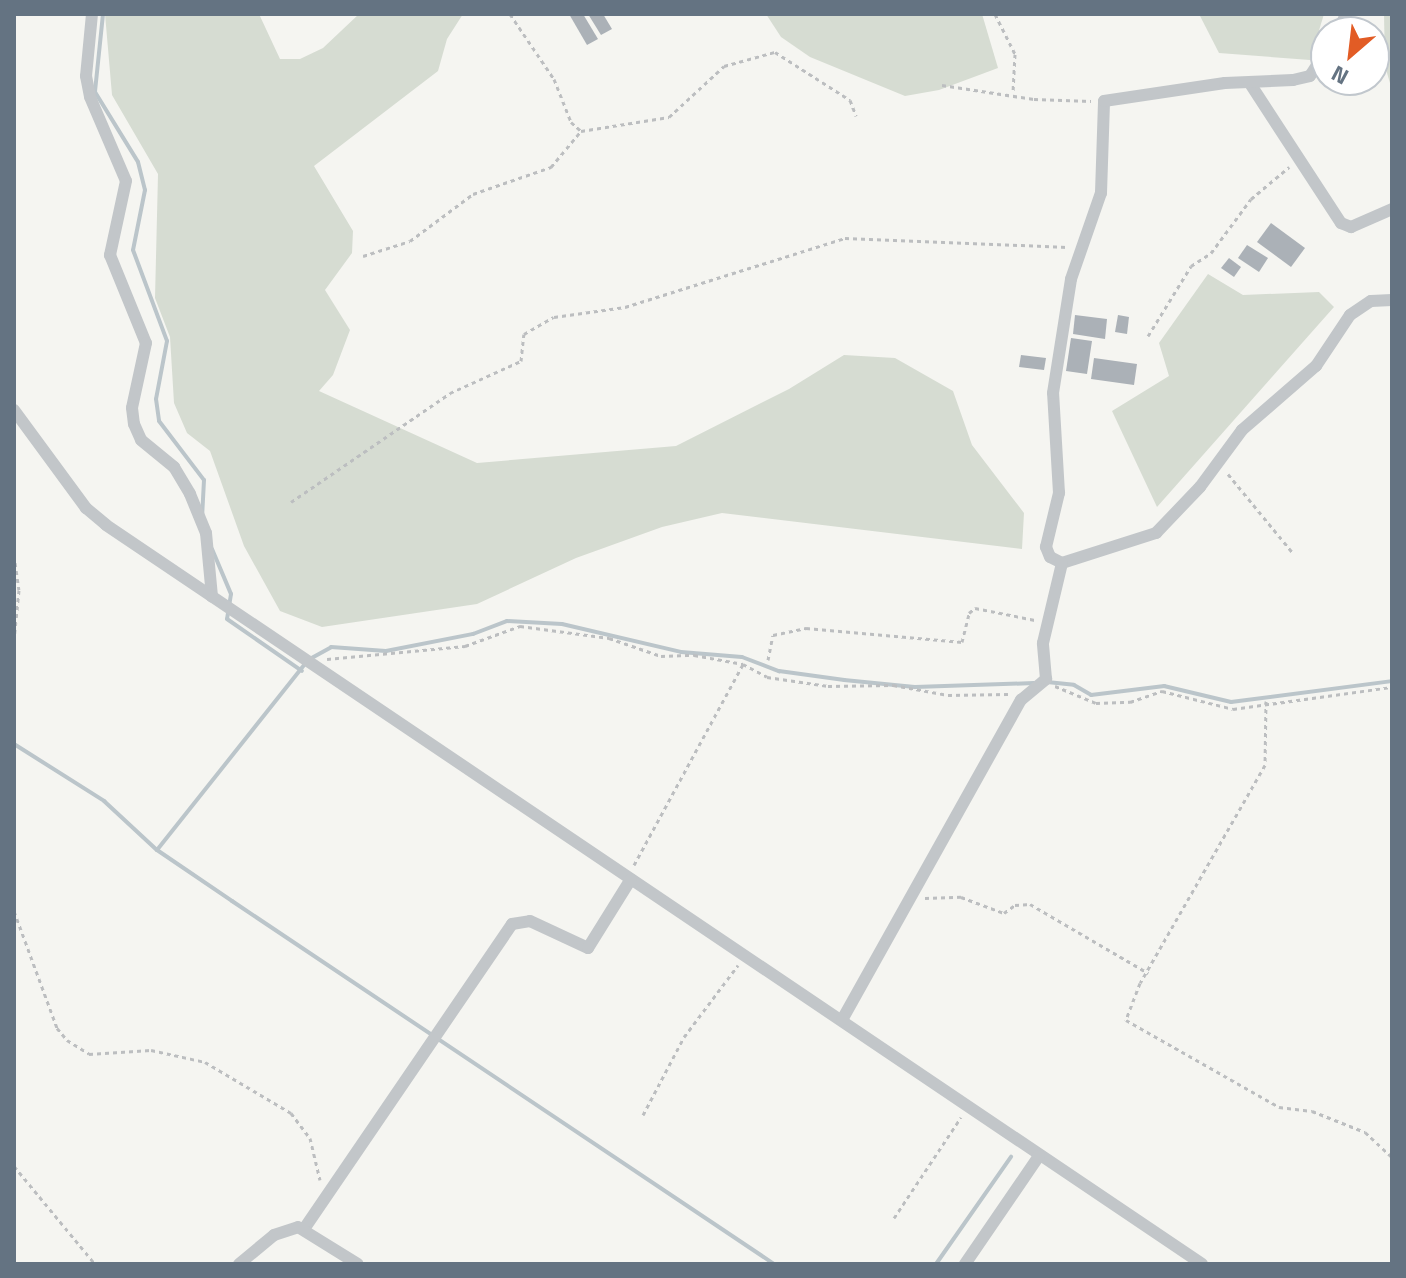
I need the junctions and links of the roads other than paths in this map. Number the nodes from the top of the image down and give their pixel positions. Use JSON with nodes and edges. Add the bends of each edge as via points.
{"nodes":[{"id":1,"x":92,"y":14,"type":"edge"},
{"id":2,"x":1310,"y":76,"type":"edge"},
{"id":3,"x":1251,"y":85,"type":"junction"},
{"id":4,"x":1392,"y":209,"type":"edge"},
{"id":5,"x":1392,"y":300,"type":"edge"},
{"id":6,"x":14,"y":410,"type":"edge"},
{"id":7,"x":1062,"y":563,"type":"junction"},
{"id":8,"x":212,"y":597,"type":"junction"},
{"id":9,"x":631,"y":879,"type":"junction"},
{"id":10,"x":842,"y":1020,"type":"junction"},
{"id":11,"x":1039,"y":1156,"type":"junction"},
{"id":12,"x":304,"y":1229,"type":"junction"},
{"id":13,"x":239,"y":1264,"type":"edge"},
{"id":14,"x":358,"y":1264,"type":"edge"},
{"id":15,"x":965,"y":1264,"type":"edge"},
{"id":16,"x":1202,"y":1264,"type":"edge"}],
"edges":[{"from":1,"to":8,"type":"street","via":[[86,76],[90,97],[126,181],[110,255],[146,343],[132,408],[134,424],[141,440],[174,467],[190,494],[206,533]]},
{"from":2,"to":3,"type":"street"},
{"from":3,"to":4,"type":"street","via":[[1347,227]]},
{"from":3,"to":7,"type":"street","via":[[1225,83],[1103,103],[1102,181],[1068,293],[1053,393],[1059,493],[1046,547],[1050,557]]},
{"from":5,"to":7,"type":"street","via":[[1371,301],[1350,315],[1316,366],[1242,430],[1156,533]]},
{"from":6,"to":8,"type":"street","via":[[92,514]]},
{"from":7,"to":10,"type":"street","via":[[1046,623],[1045,684],[1023,696]]},
{"from":8,"to":9,"type":"street"},
{"from":9,"to":10,"type":"street"},
{"from":9,"to":12,"type":"street","via":[[588,948],[530,921],[512,924]]},
{"from":10,"to":11,"type":"street"},
{"from":11,"to":15,"type":"street"},
{"from":11,"to":16,"type":"street"},
{"from":12,"to":13,"type":"street","via":[[279,1232]]},
{"from":12,"to":14,"type":"street"}]}
